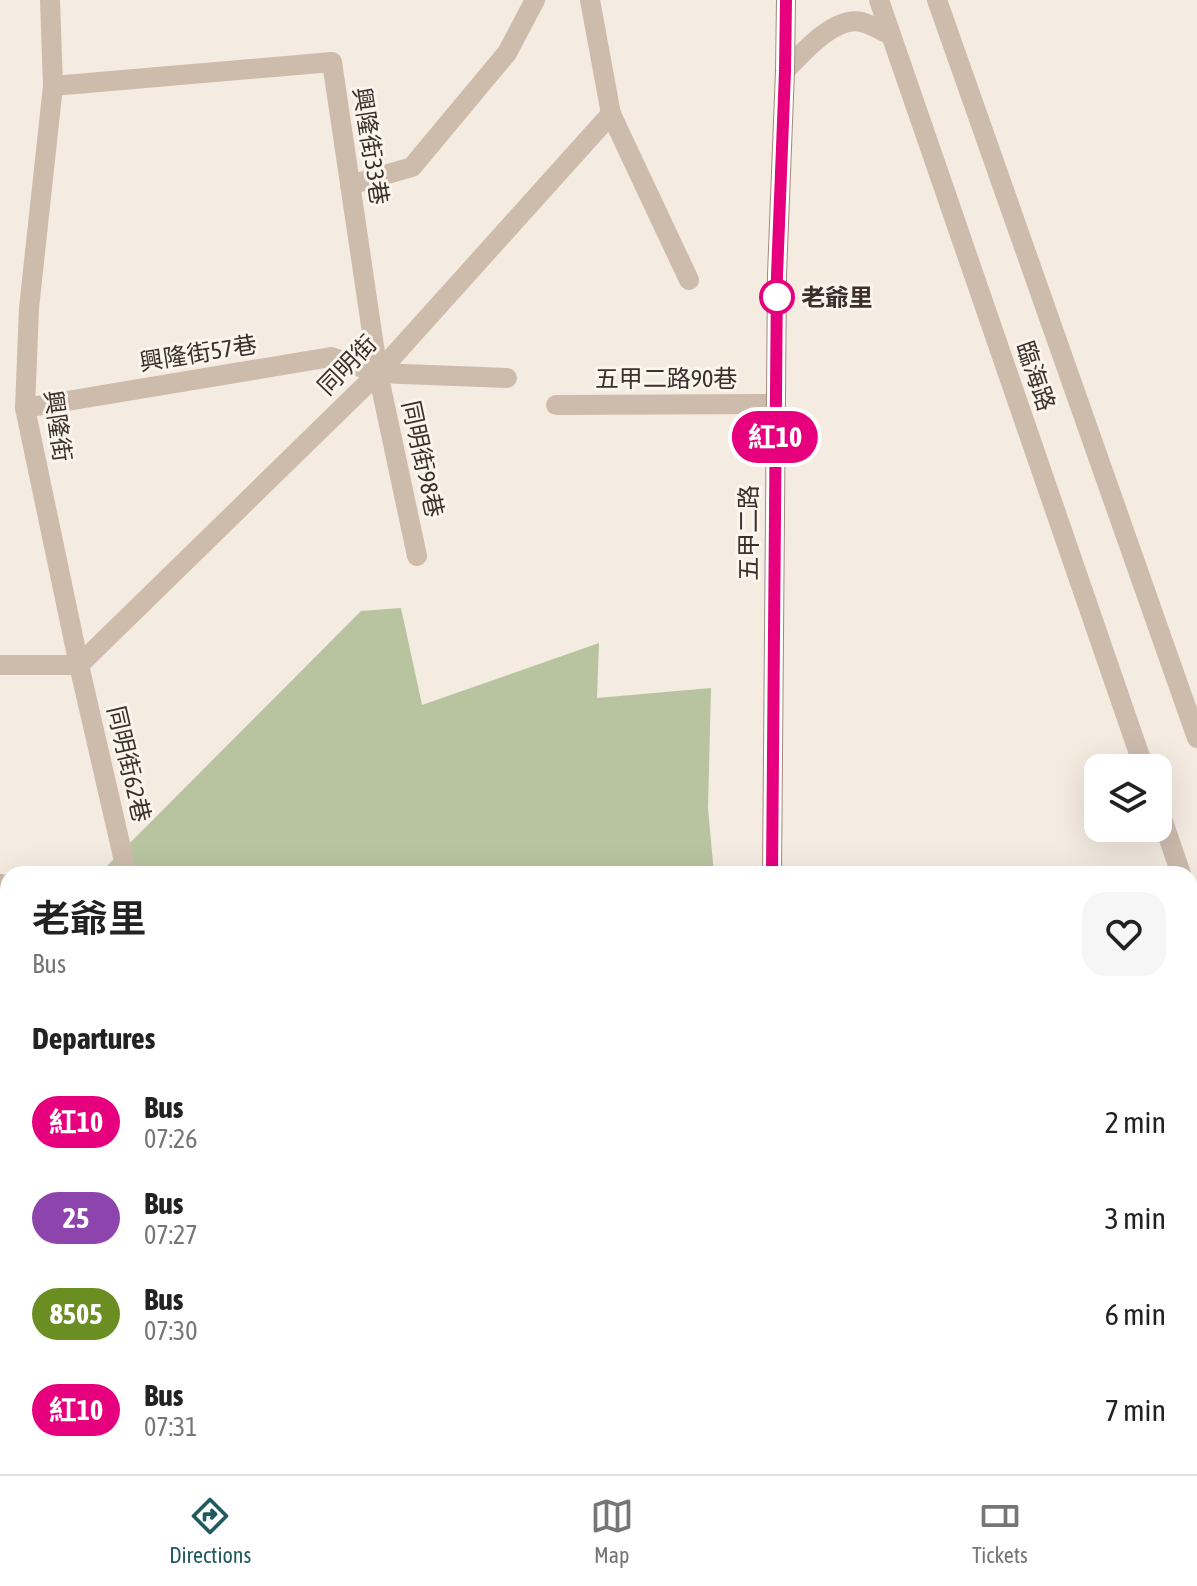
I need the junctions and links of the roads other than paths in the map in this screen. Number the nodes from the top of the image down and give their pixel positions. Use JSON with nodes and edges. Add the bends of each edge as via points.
{"nodes":[{"id":1,"x":50,"y":0,"type":"edge"},
{"id":2,"x":535,"y":0,"type":"edge"},
{"id":3,"x":590,"y":0,"type":"edge"},
{"id":4,"x":786,"y":0,"type":"edge"},
{"id":5,"x":879,"y":0,"type":"edge"},
{"id":6,"x":937,"y":0,"type":"edge"},
{"id":7,"x":891,"y":35,"type":"junction"},
{"id":8,"x":785,"y":71,"type":"junction"},
{"id":9,"x":53,"y":86,"type":"junction"},
{"id":10,"x":611,"y":114,"type":"junction"},
{"id":11,"x":350,"y":185,"type":"junction"},
{"id":12,"x":689,"y":280,"type":"dead end"},
{"id":13,"x":378,"y":373,"type":"junction"},
{"id":14,"x":507,"y":378,"type":"dead end"},
{"id":15,"x":776,"y":404,"type":"junction"},
{"id":16,"x":556,"y":405,"type":"dead end"},
{"id":17,"x":25,"y":408,"type":"junction"},
{"id":18,"x":417,"y":556,"type":"dead end"},
{"id":19,"x":0,"y":665,"type":"edge"},
{"id":20,"x":79,"y":665,"type":"junction"},
{"id":21,"x":1197,"y":738,"type":"edge"},
{"id":22,"x":1139,"y":754,"type":"edge"},
{"id":23,"x":1170,"y":842,"type":"edge"},
{"id":24,"x":125,"y":866,"type":"edge"},
{"id":25,"x":772,"y":866,"type":"edge"},
{"id":26,"x":1178,"y":866,"type":"edge"}],
"edges":[{"from":1,"to":9,"type":"street","name":"興隆街"},
{"from":2,"to":11,"type":"street","via":[[507,53],[412,167]]},
{"from":3,"to":10,"type":"street"},
{"from":4,"to":8,"type":"main road","name":"五甲二路"},
{"from":5,"to":7,"type":"street","name":"臨海路"},
{"from":6,"to":21,"type":"street","name":"臨海路"},
{"from":7,"to":8,"type":"street","via":[[859,21],[835,27]]},
{"from":7,"to":22,"type":"street","name":"臨海路"},
{"from":8,"to":15,"type":"main road","name":"五甲二路"},
{"from":9,"to":11,"type":"street","name":"興隆街33巷","via":[[332,62]]},
{"from":9,"to":17,"type":"street","name":"興隆街","via":[[29,308]]},
{"from":10,"to":12,"type":"street"},
{"from":10,"to":13,"type":"street","name":"同明街"},
{"from":11,"to":13,"type":"street","name":"興隆街33巷"},
{"from":13,"to":14,"type":"street","name":"興隆街57巷"},
{"from":13,"to":17,"type":"street","name":"興隆街57巷","via":[[331,357]]},
{"from":13,"to":18,"type":"street","name":"同明街98巷"},
{"from":13,"to":20,"type":"street","name":"同明街"},
{"from":15,"to":16,"type":"street","name":"五甲二路90巷"},
{"from":15,"to":25,"type":"main road","name":"五甲二路"},
{"from":17,"to":20,"type":"street","name":"興隆街"},
{"from":19,"to":20,"type":"street"},
{"from":20,"to":24,"type":"street","name":"同明街62巷"},
{"from":23,"to":26,"type":"street"}]}
